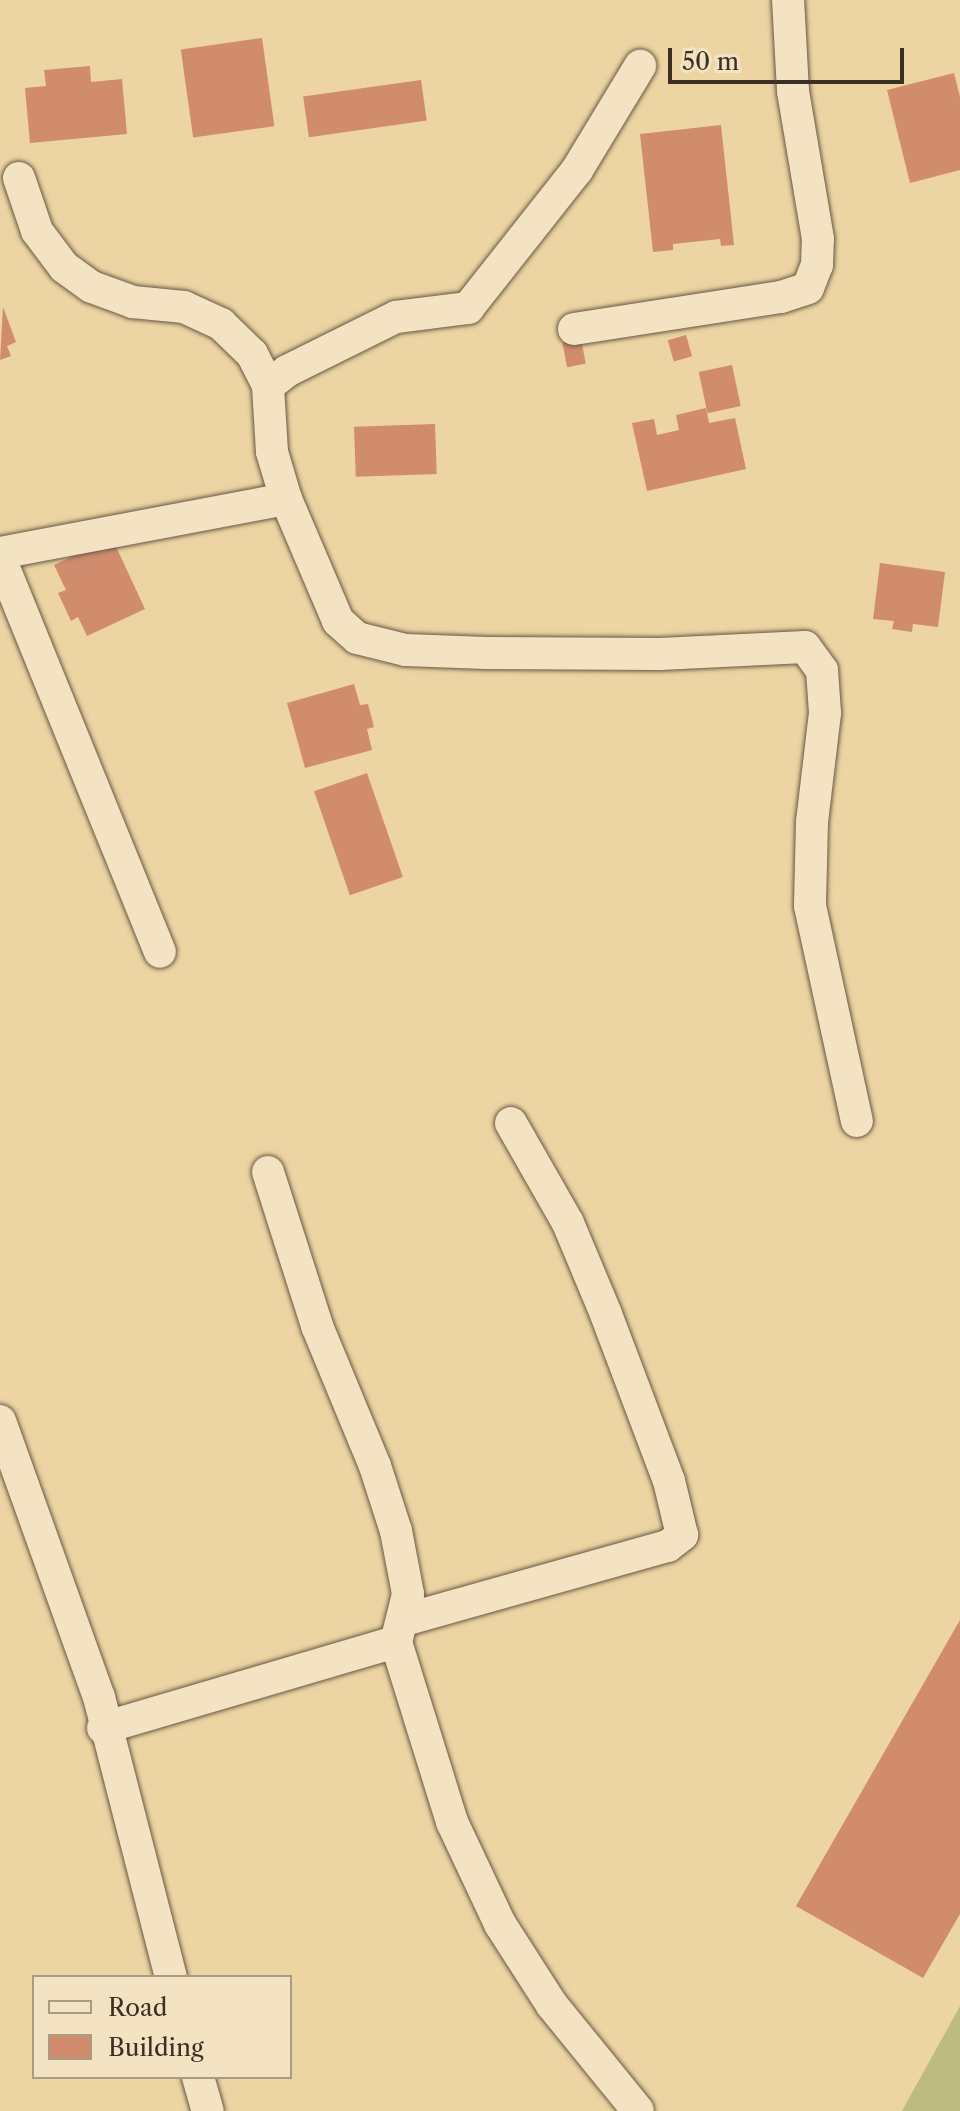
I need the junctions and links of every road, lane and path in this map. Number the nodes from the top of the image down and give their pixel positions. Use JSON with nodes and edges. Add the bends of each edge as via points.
{"nodes":[{"id":1,"x":788,"y":0,"type":"edge"},
{"id":2,"x":640,"y":66,"type":"dead end"},
{"id":3,"x":19,"y":178,"type":"dead end"},
{"id":4,"x":574,"y":329,"type":"dead end"},
{"id":5,"x":268,"y":386,"type":"junction"},
{"id":6,"x":286,"y":499,"type":"junction"},
{"id":7,"x":0,"y":556,"type":"edge"},
{"id":8,"x":160,"y":952,"type":"dead end"},
{"id":9,"x":857,"y":1121,"type":"dead end"},
{"id":10,"x":511,"y":1123,"type":"dead end"},
{"id":11,"x":268,"y":1172,"type":"dead end"},
{"id":12,"x":0,"y":1421,"type":"edge"},
{"id":13,"x":400,"y":1631,"type":"junction"},
{"id":14,"x":103,"y":1728,"type":"junction"},
{"id":15,"x":170,"y":1975,"type":"edge"},
{"id":16,"x":199,"y":2079,"type":"edge"},
{"id":17,"x":208,"y":2111,"type":"edge"},
{"id":18,"x":638,"y":2111,"type":"edge"}],
"edges":[{"from":1,"to":4,"type":"street","via":[[793,91],[818,239],[817,265],[808,288],[781,297]]},
{"from":2,"to":5,"type":"street","via":[[577,170],[468,308],[396,317],[287,371]]},
{"from":3,"to":5,"type":"street","via":[[37,231],[64,267],[92,287],[133,302],[184,307],[221,324],[252,354]]},
{"from":5,"to":6,"type":"street","via":[[272,452]]},
{"from":6,"to":7,"type":"street","via":[[103,529]]},
{"from":6,"to":9,"type":"street","via":[[338,621],[357,638],[406,650],[486,653],[660,654],[805,647],[822,670],[825,713],[812,822],[810,906]]},
{"from":7,"to":8,"type":"street"},
{"from":10,"to":13,"type":"street","via":[[542,1186],[568,1223],[606,1314],[669,1481],[682,1535],[668,1546]]},
{"from":11,"to":13,"type":"street","via":[[317,1326],[396,1531],[408,1594]]},
{"from":12,"to":14,"type":"street","via":[[65,1589],[99,1697]]},
{"from":13,"to":14,"type":"street"},
{"from":13,"to":18,"type":"street","via":[[452,1822],[500,1924],[552,2005]]},
{"from":14,"to":15,"type":"street"},
{"from":16,"to":17,"type":"street"}]}
